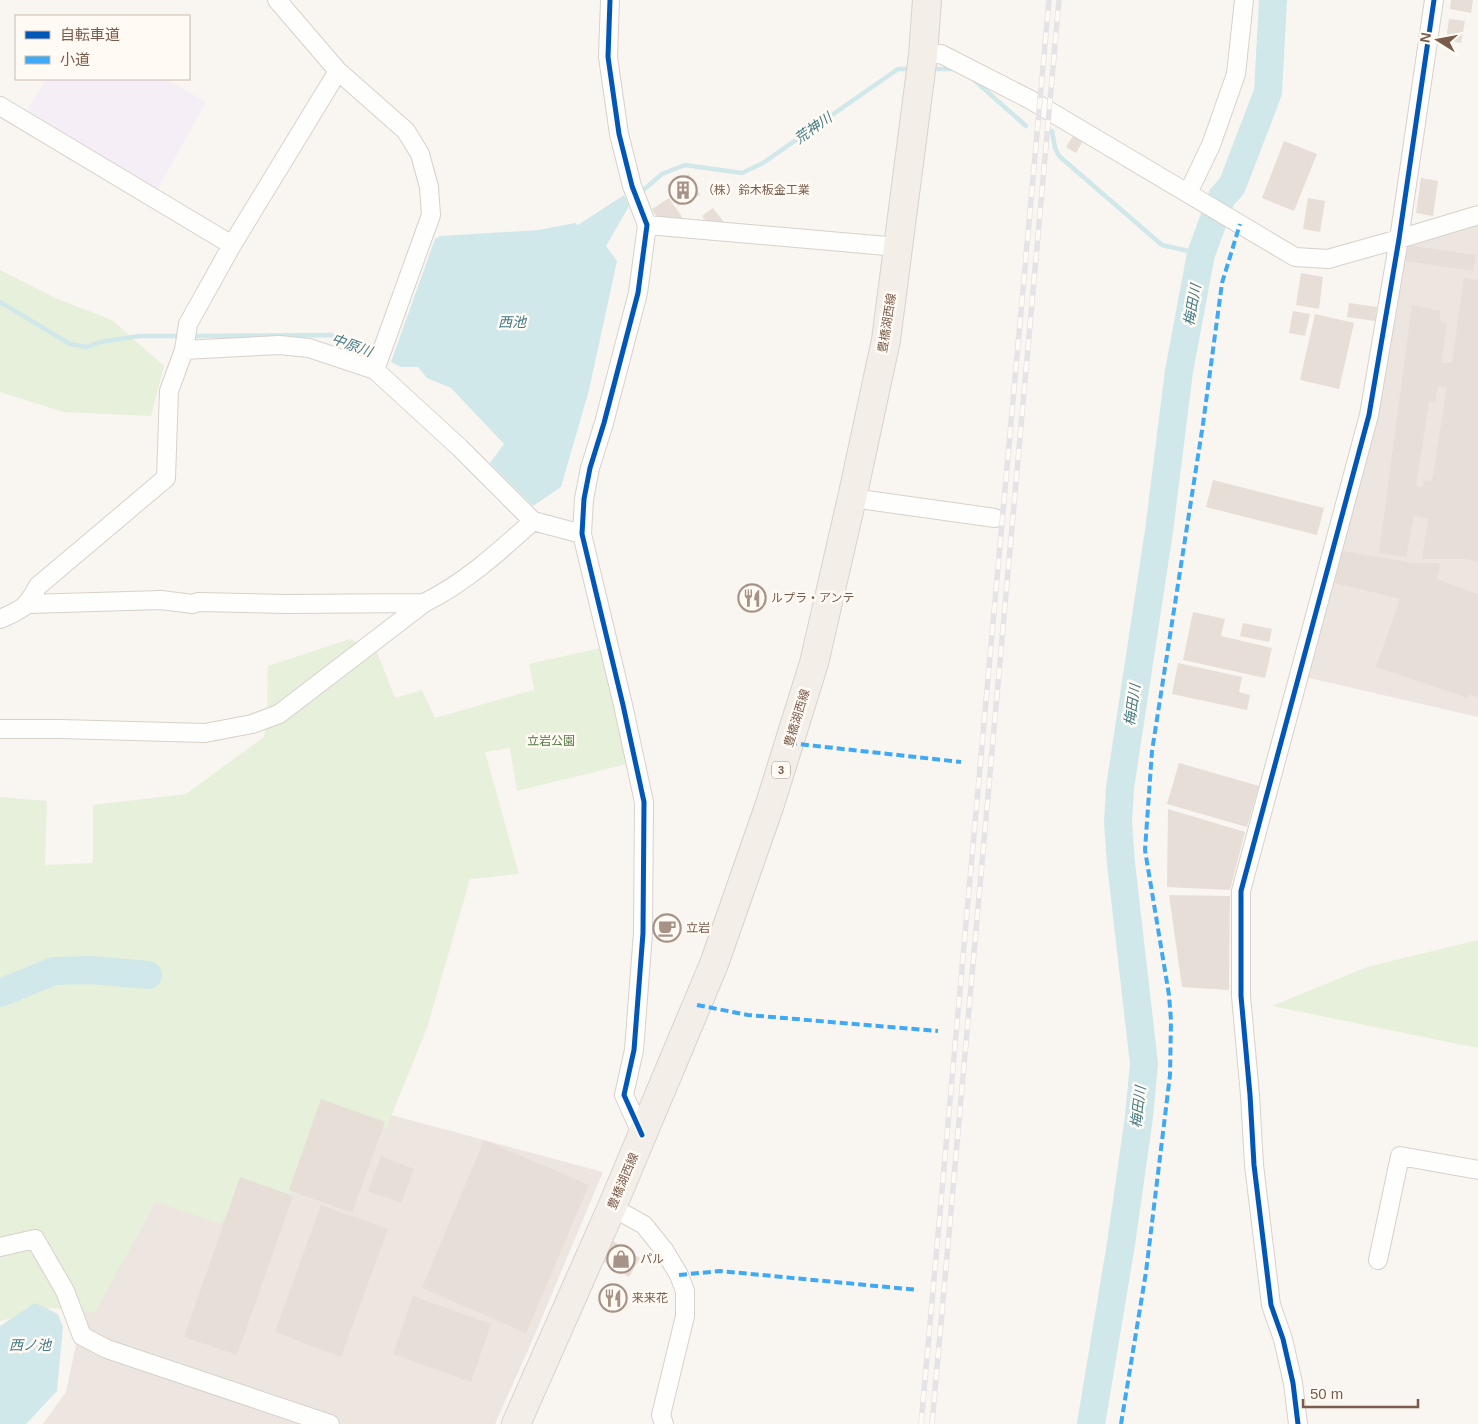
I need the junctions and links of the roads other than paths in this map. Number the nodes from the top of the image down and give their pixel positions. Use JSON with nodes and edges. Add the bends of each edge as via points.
{"nodes":[{"id":1,"x":277,"y":0,"type":"edge"},
{"id":2,"x":610,"y":0,"type":"edge"},
{"id":3,"x":928,"y":0,"type":"edge"},
{"id":4,"x":1244,"y":0,"type":"edge"},
{"id":5,"x":1434,"y":0,"type":"edge"},
{"id":6,"x":921,"y":66,"type":"junction"},
{"id":7,"x":338,"y":71,"type":"junction"},
{"id":8,"x":0,"y":106,"type":"edge"},
{"id":9,"x":1191,"y":195,"type":"junction"},
{"id":10,"x":1478,"y":214,"type":"edge"},
{"id":11,"x":646,"y":225,"type":"junction"},
{"id":12,"x":1400,"y":239,"type":"junction"},
{"id":13,"x":232,"y":245,"type":"junction"},
{"id":14,"x":898,"y":247,"type":"junction"},
{"id":15,"x":186,"y":339,"type":"junction"},
{"id":16,"x":378,"y":361,"type":"junction"},
{"id":17,"x":852,"y":498,"type":"junction"},
{"id":18,"x":996,"y":518,"type":"dead end"},
{"id":19,"x":533,"y":521,"type":"junction"},
{"id":20,"x":582,"y":534,"type":"junction"},
{"id":21,"x":424,"y":603,"type":"junction"},
{"id":22,"x":28,"y":604,"type":"junction"},
{"id":23,"x":0,"y":619,"type":"edge"},
{"id":24,"x":0,"y":730,"type":"edge"},
{"id":25,"x":642,"y":1135,"type":"junction"},
{"id":26,"x":1478,"y":1170,"type":"edge"},
{"id":27,"x":612,"y":1207,"type":"junction"},
{"id":28,"x":0,"y":1247,"type":"edge"},
{"id":29,"x":1378,"y":1260,"type":"dead end"},
{"id":30,"x":330,"y":1424,"type":"edge"},
{"id":31,"x":516,"y":1424,"type":"edge"},
{"id":32,"x":664,"y":1424,"type":"edge"},
{"id":33,"x":1298,"y":1424,"type":"edge"}],
"edges":[{"from":1,"to":7,"type":"street"},
{"from":2,"to":11,"type":"street","via":[[608,56],[618,134]]},
{"from":3,"to":6,"type":"main road","name":"豊橋湖西線","number":"3"},
{"from":4,"to":9,"type":"street","via":[[1236,74]]},
{"from":5,"to":12,"type":"street"},
{"from":6,"to":9,"type":"street","via":[[941,54],[1029,99]]},
{"from":6,"to":14,"type":"main road","name":"豊橋湖西線","number":"3"},
{"from":7,"to":13,"type":"street"},
{"from":7,"to":16,"type":"street","via":[[406,131],[420,154],[429,187],[431,215]]},
{"from":8,"to":13,"type":"street"},
{"from":9,"to":12,"type":"street","via":[[1296,258],[1328,259]]},
{"from":10,"to":12,"type":"street"},
{"from":11,"to":14,"type":"street"},
{"from":11,"to":20,"type":"street","via":[[638,293],[590,468]]},
{"from":12,"to":33,"type":"street","via":[[1369,414],[1241,891],[1241,996],[1254,1165],[1271,1305],[1293,1383]]},
{"from":13,"to":15,"type":"street"},
{"from":14,"to":17,"type":"main road","name":"豊橋湖西線","number":"3","via":[[886,340]]},
{"from":15,"to":16,"type":"street","via":[[309,348]]},
{"from":15,"to":22,"type":"street","via":[[169,391],[166,478],[38,586]]},
{"from":16,"to":19,"type":"street"},
{"from":17,"to":18,"type":"street"},
{"from":17,"to":25,"type":"main road","name":"豊橋湖西線","number":"3","via":[[814,662],[770,804],[714,964]]},
{"from":19,"to":20,"type":"street"},
{"from":19,"to":21,"type":"street","via":[[447,592]]},
{"from":20,"to":25,"type":"street","via":[[644,802],[643,933],[634,1050],[624,1095]]},
{"from":21,"to":22,"type":"street","via":[[193,604],[161,600]]},
{"from":21,"to":24,"type":"street","via":[[279,714],[252,724],[205,733]]},
{"from":22,"to":23,"type":"street"},
{"from":25,"to":27,"type":"main road","name":"豊橋湖西線","number":"3"},
{"from":26,"to":29,"type":"street","via":[[1400,1156]]},
{"from":27,"to":31,"type":"main road","name":"豊橋湖西線","number":"3"},
{"from":27,"to":32,"type":"street","via":[[644,1226],[664,1250],[685,1291],[685,1316],[661,1415]]},
{"from":28,"to":30,"type":"street","via":[[36,1239],[65,1291],[82,1336],[107,1349]]}]}
